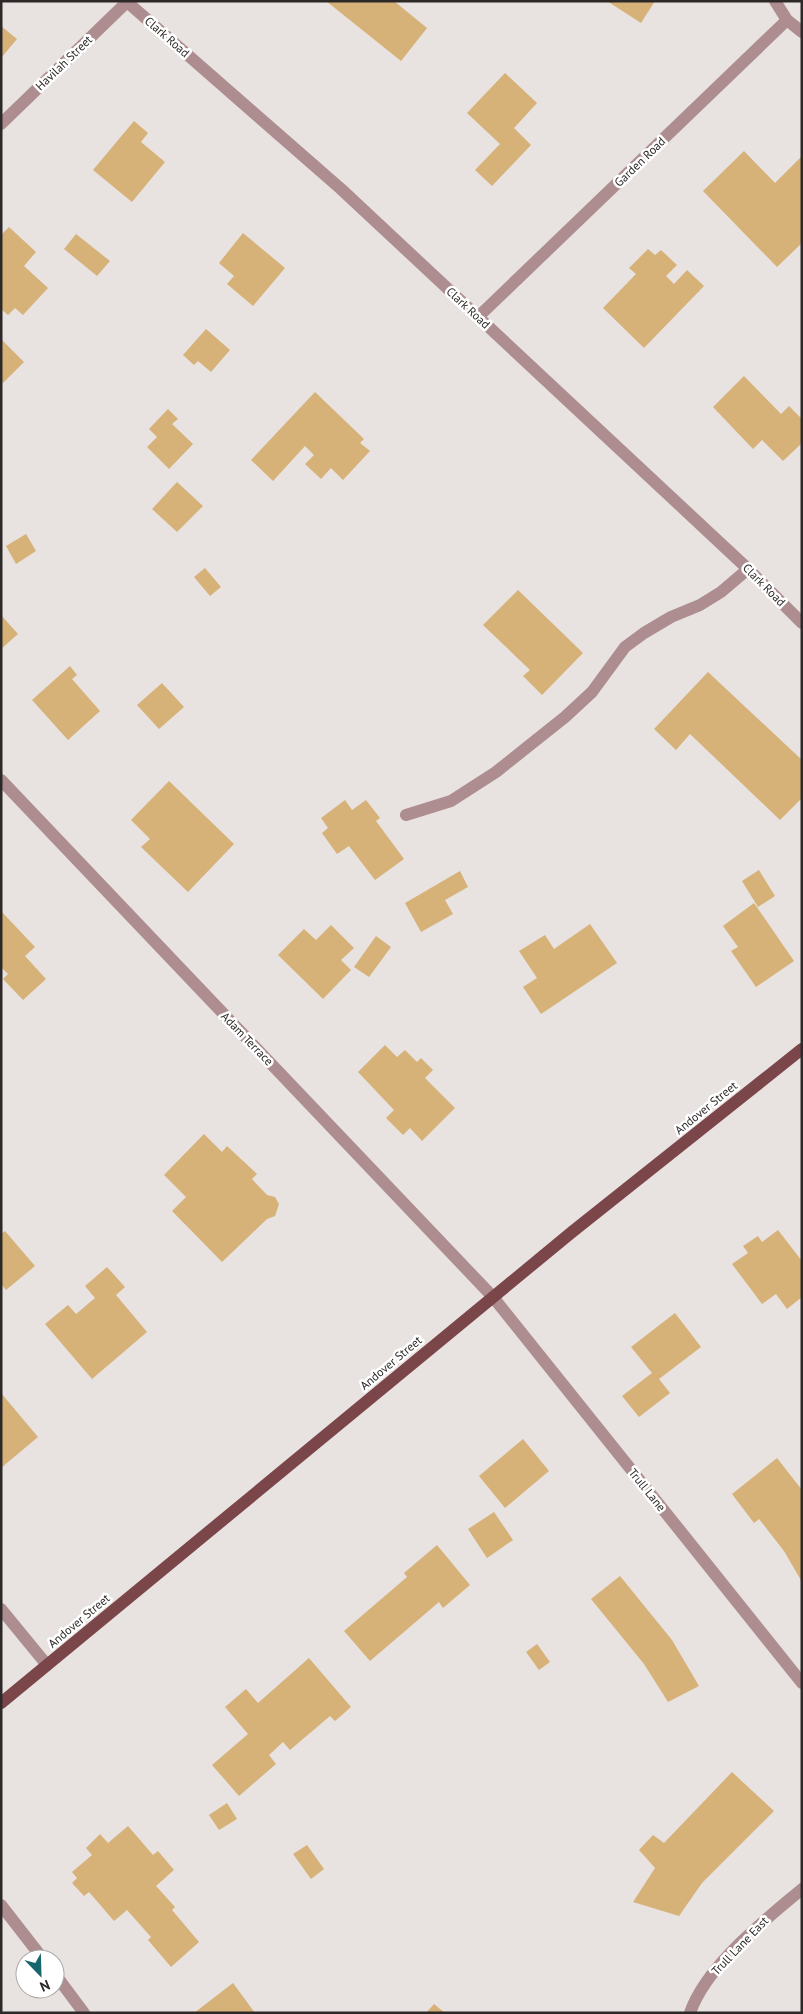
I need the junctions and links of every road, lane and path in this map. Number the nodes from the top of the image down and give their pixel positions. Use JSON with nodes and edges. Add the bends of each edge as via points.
{"nodes":[{"id":1,"x":775,"y":1,"type":"edge"},
{"id":2,"x":126,"y":2,"type":"edge"},
{"id":3,"x":787,"y":20,"type":"junction"},
{"id":4,"x":802,"y":32,"type":"edge"},
{"id":5,"x":1,"y":124,"type":"edge"},
{"id":6,"x":478,"y":317,"type":"junction"},
{"id":7,"x":748,"y":569,"type":"junction"},
{"id":8,"x":802,"y":623,"type":"edge"},
{"id":9,"x":1,"y":780,"type":"edge"},
{"id":10,"x":406,"y":816,"type":"dead end"},
{"id":11,"x":802,"y":1049,"type":"edge"},
{"id":12,"x":493,"y":1297,"type":"junction"},
{"id":13,"x":1,"y":1609,"type":"edge"},
{"id":14,"x":47,"y":1666,"type":"junction"},
{"id":15,"x":802,"y":1683,"type":"edge"},
{"id":16,"x":1,"y":1703,"type":"edge"},
{"id":17,"x":802,"y":1889,"type":"edge"},
{"id":18,"x":1,"y":1905,"type":"edge"},
{"id":19,"x":35,"y":1949,"type":"edge"},
{"id":20,"x":65,"y":1987,"type":"edge"},
{"id":21,"x":84,"y":2013,"type":"edge"},
{"id":22,"x":690,"y":2013,"type":"edge"}],
"edges":[{"from":1,"to":3,"type":"street"},
{"from":2,"to":5,"type":"street","name":"Havilah Street"},
{"from":2,"to":6,"type":"street","name":"Clark Road","via":[[340,189]]},
{"from":3,"to":4,"type":"street"},
{"from":3,"to":6,"type":"street","name":"Garden Road"},
{"from":6,"to":7,"type":"street","name":"Clark Road"},
{"from":7,"to":8,"type":"street","name":"Clark Road"},
{"from":7,"to":10,"type":"street","via":[[721,592],[664,621],[625,647],[592,692],[496,772],[451,800]]},
{"from":9,"to":12,"type":"street","name":"Adam Terrace"},
{"from":11,"to":12,"type":"main road","name":"Andover Street"},
{"from":12,"to":14,"type":"main road","name":"Andover Street"},
{"from":12,"to":15,"type":"street","name":"Trull Lane"},
{"from":13,"to":14,"type":"street"},
{"from":14,"to":16,"type":"main road","name":"Andover Street"},
{"from":17,"to":22,"type":"street","name":"Trull Lane East","via":[[748,1935],[697,1995]]},
{"from":18,"to":19,"type":"street"},
{"from":20,"to":21,"type":"street"}]}
